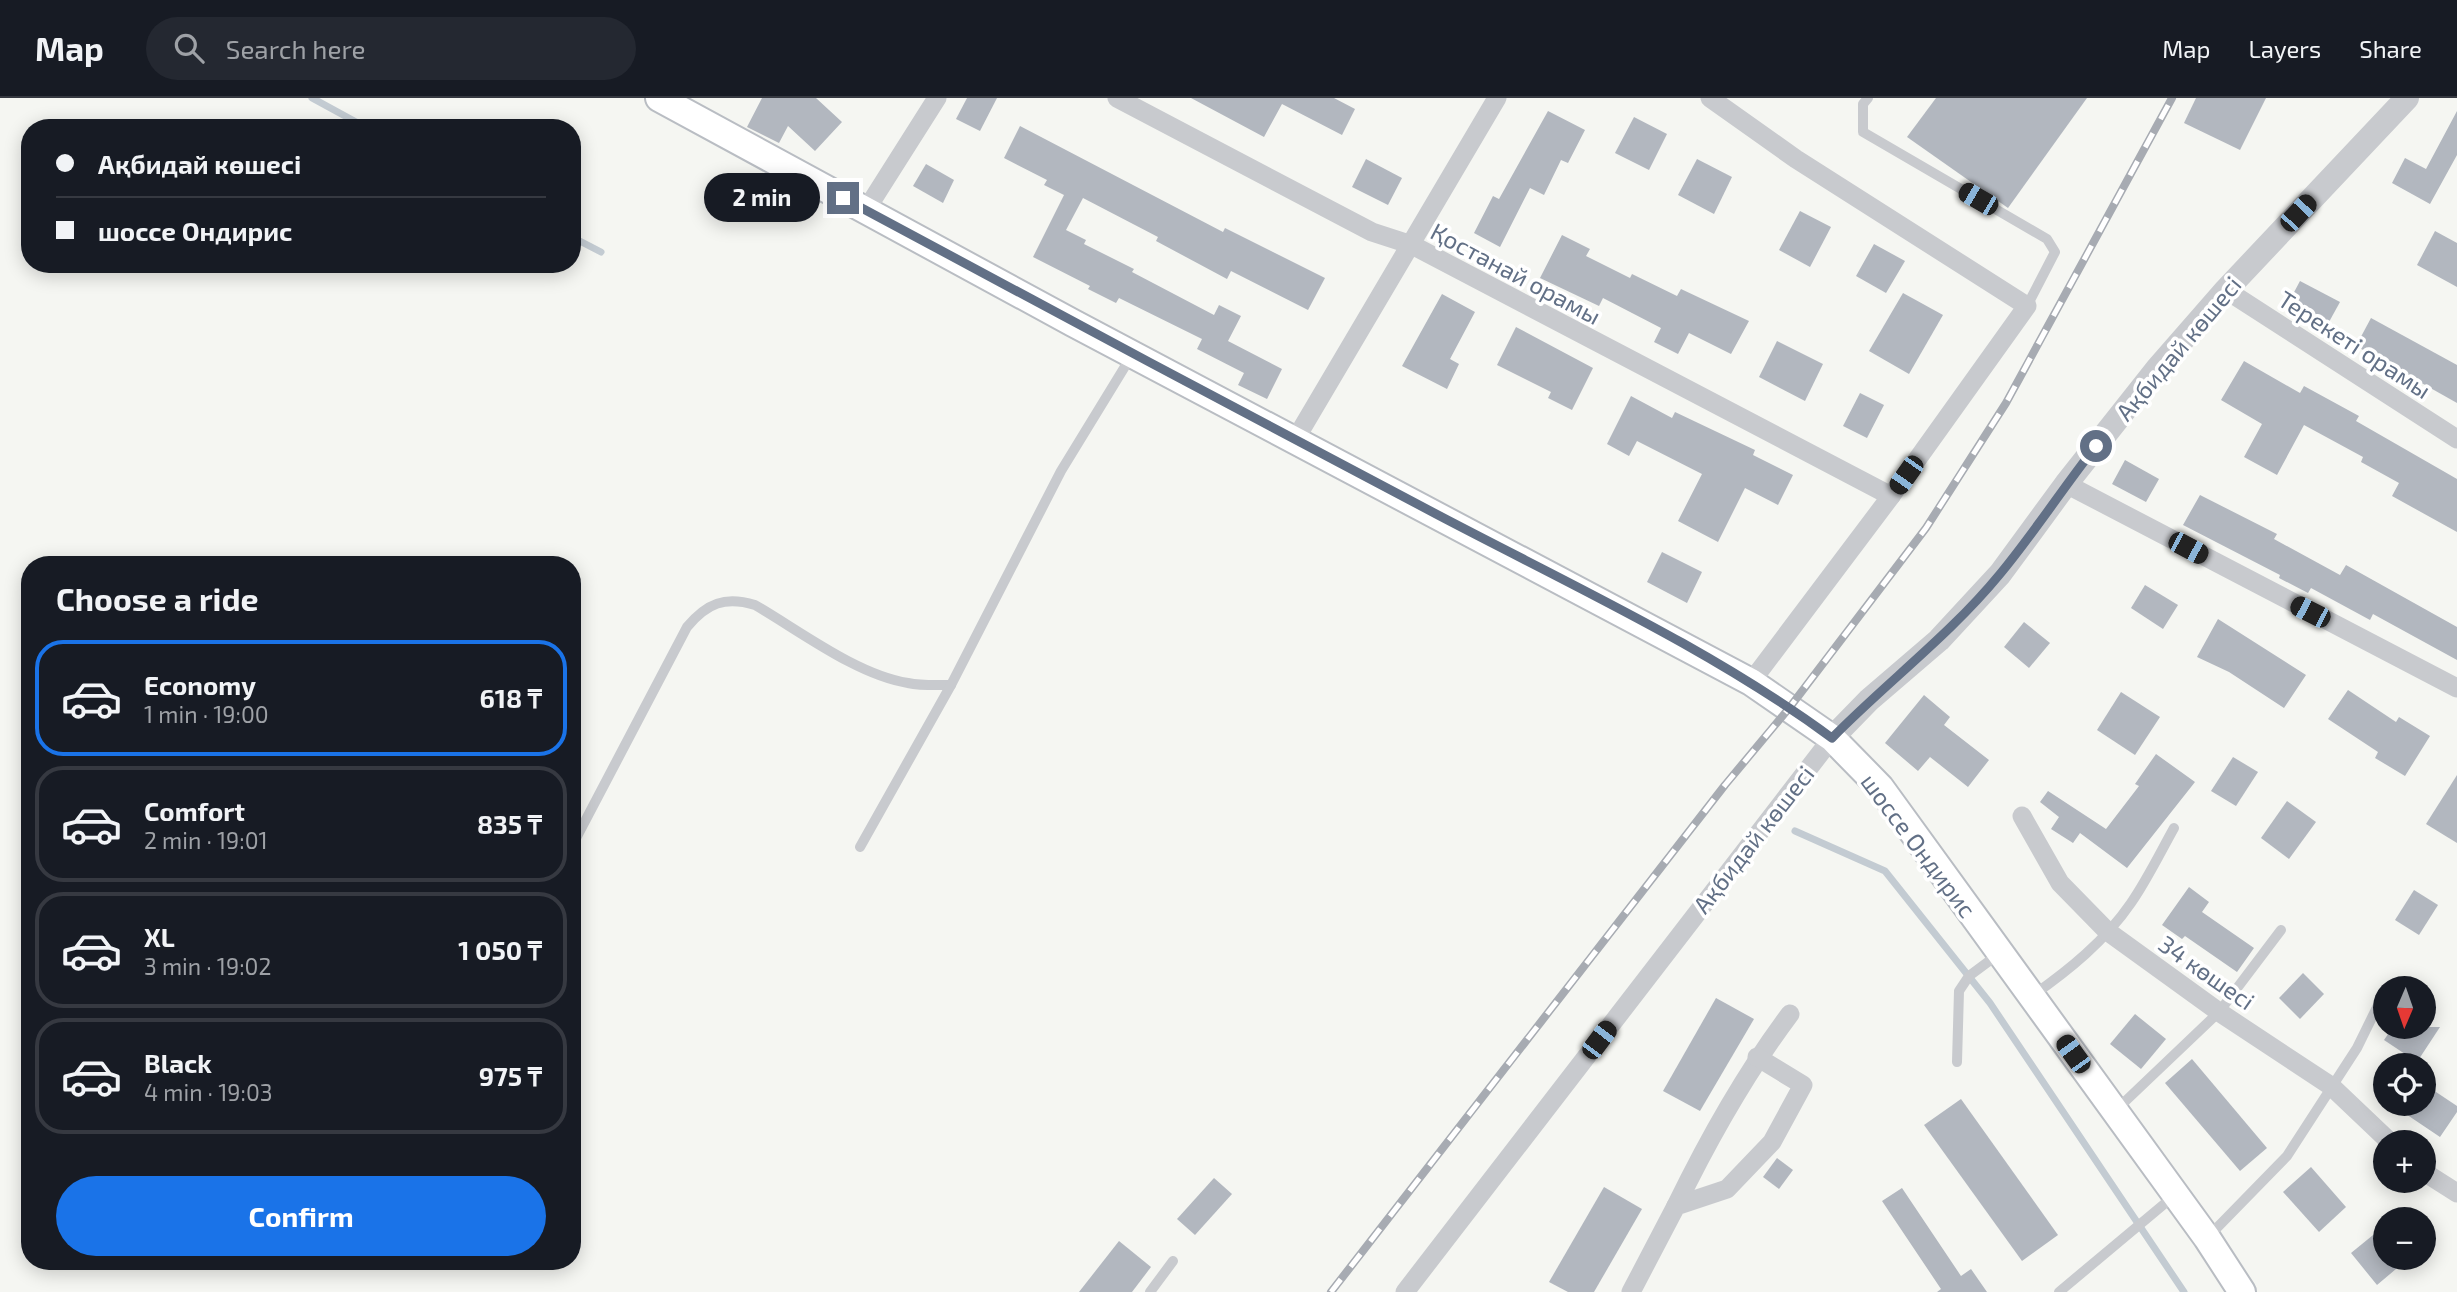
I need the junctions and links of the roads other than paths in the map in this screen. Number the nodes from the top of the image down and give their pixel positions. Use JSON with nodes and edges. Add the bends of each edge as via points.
{"nodes":[{"id":1,"x":659,"y":98,"type":"edge"},
{"id":2,"x":937,"y":98,"type":"edge"},
{"id":3,"x":1117,"y":98,"type":"edge"},
{"id":4,"x":1497,"y":98,"type":"edge"},
{"id":5,"x":1710,"y":98,"type":"edge"},
{"id":6,"x":1868,"y":98,"type":"edge"},
{"id":7,"x":2407,"y":98,"type":"edge"},
{"id":8,"x":866,"y":210,"type":"junction"},
{"id":9,"x":1412,"y":245,"type":"junction"},
{"id":10,"x":2226,"y":290,"type":"junction"},
{"id":11,"x":2027,"y":306,"type":"junction"},
{"id":12,"x":1133,"y":355,"type":"junction"},
{"id":13,"x":2457,"y":439,"type":"edge"},
{"id":14,"x":1295,"y":440,"type":"junction"},
{"id":15,"x":2066,"y":484,"type":"junction"},
{"id":16,"x":1891,"y":496,"type":"junction"},
{"id":17,"x":1751,"y":682,"type":"junction"},
{"id":18,"x":951,"y":685,"type":"junction"},
{"id":19,"x":2457,"y":688,"type":"edge"},
{"id":20,"x":1832,"y":738,"type":"junction"},
{"id":21,"x":2022,"y":816,"type":"dead end"},
{"id":22,"x":2174,"y":828,"type":"dead end"},
{"id":23,"x":581,"y":829,"type":"edge"},
{"id":24,"x":860,"y":847,"type":"dead end"},
{"id":25,"x":2281,"y":930,"type":"dead end"},
{"id":26,"x":2107,"y":931,"type":"junction"},
{"id":27,"x":2000,"y":952,"type":"junction"},
{"id":28,"x":2032,"y":996,"type":"junction"},
{"id":29,"x":2219,"y":1012,"type":"junction"},
{"id":30,"x":1790,"y":1014,"type":"dead end"},
{"id":31,"x":2373,"y":1015,"type":"edge"},
{"id":32,"x":1758,"y":1057,"type":"junction"},
{"id":33,"x":1957,"y":1062,"type":"dead end"},
{"id":34,"x":2330,"y":1086,"type":"junction"},
{"id":35,"x":2115,"y":1111,"type":"junction"},
{"id":36,"x":2377,"y":1130,"type":"edge"},
{"id":37,"x":2436,"y":1180,"type":"edge"},
{"id":38,"x":2457,"y":1193,"type":"edge"},
{"id":39,"x":2175,"y":1194,"type":"junction"},
{"id":40,"x":1676,"y":1206,"type":"junction"},
{"id":41,"x":2207,"y":1238,"type":"junction"},
{"id":42,"x":1173,"y":1261,"type":"dead end"},
{"id":43,"x":1150,"y":1292,"type":"edge"},
{"id":44,"x":1405,"y":1292,"type":"edge"},
{"id":45,"x":1631,"y":1292,"type":"edge"},
{"id":46,"x":2059,"y":1292,"type":"edge"},
{"id":47,"x":2242,"y":1292,"type":"edge"}],
"edges":[{"from":1,"to":8,"type":"main road","name":"шоссе Ондирис"},
{"from":2,"to":8,"type":"street"},
{"from":3,"to":9,"type":"street","name":"Қостанай орамы","via":[[1372,232]]},
{"from":4,"to":9,"type":"street"},
{"from":5,"to":11,"type":"street","via":[[1796,159]]},
{"from":6,"to":11,"type":"lane","via":[[1863,104],[1863,132],[2047,239],[2054,253]]},
{"from":7,"to":10,"type":"street","name":"Ақбидай көшесі"},
{"from":8,"to":12,"type":"main road","name":"шоссе Ондирис"},
{"from":9,"to":14,"type":"street"},
{"from":9,"to":16,"type":"street","name":"Қостанай орамы"},
{"from":10,"to":13,"type":"street","name":"Терекеті орамы"},
{"from":10,"to":15,"type":"street","name":"Ақбидай көшесі"},
{"from":11,"to":16,"type":"street"},
{"from":12,"to":14,"type":"main road","name":"шоссе Ондирис"},
{"from":12,"to":18,"type":"lane","via":[[1061,471]]},
{"from":14,"to":17,"type":"main road","name":"шоссе Ондирис"},
{"from":15,"to":19,"type":"street"},
{"from":15,"to":20,"type":"street","name":"Ақбидай көшесі","via":[[2000,574],[1939,640]]},
{"from":16,"to":17,"type":"street"},
{"from":17,"to":20,"type":"main road","name":"шоссе Ондирис"},
{"from":18,"to":23,"type":"lane","via":[[908,684],[883,676],[755,605],[719,601],[701,610],[687,627]]},
{"from":18,"to":24,"type":"lane"},
{"from":20,"to":27,"type":"main road","name":"шоссе Ондирис","via":[[1880,787]]},
{"from":20,"to":44,"type":"street","name":"Ақбидай көшесі"},
{"from":21,"to":26,"type":"street","name":"34 көшесі","via":[[2060,883]]},
{"from":22,"to":26,"type":"lane","via":[[2130,904]]},
{"from":25,"to":29,"type":"lane"},
{"from":26,"to":28,"type":"lane","via":[[2070,969]]},
{"from":26,"to":29,"type":"street","name":"34 көшесі"},
{"from":27,"to":28,"type":"main road","name":"шоссе Ондирис"},
{"from":27,"to":33,"type":"lane","via":[[1969,976],[1959,991]]},
{"from":28,"to":35,"type":"main road","name":"шоссе Ондирис"},
{"from":29,"to":34,"type":"street","name":"34 көшесі"},
{"from":29,"to":35,"type":"lane"},
{"from":30,"to":32,"type":"street"},
{"from":31,"to":34,"type":"lane"},
{"from":32,"to":40,"type":"street","via":[[1705,1146]]},
{"from":32,"to":40,"type":"street","via":[[1803,1085],[1791,1108],[1772,1142],[1727,1189]]},
{"from":34,"to":36,"type":"street","name":"34 көшесі"},
{"from":34,"to":41,"type":"lane","via":[[2287,1156]]},
{"from":35,"to":39,"type":"main road","name":"шоссе Ондирис"},
{"from":37,"to":38,"type":"street"},
{"from":39,"to":41,"type":"main road","name":"шоссе Ондирис"},
{"from":39,"to":46,"type":"lane"},
{"from":40,"to":45,"type":"street"},
{"from":41,"to":47,"type":"main road","name":"шоссе Ондирис"},
{"from":42,"to":43,"type":"lane"}]}
